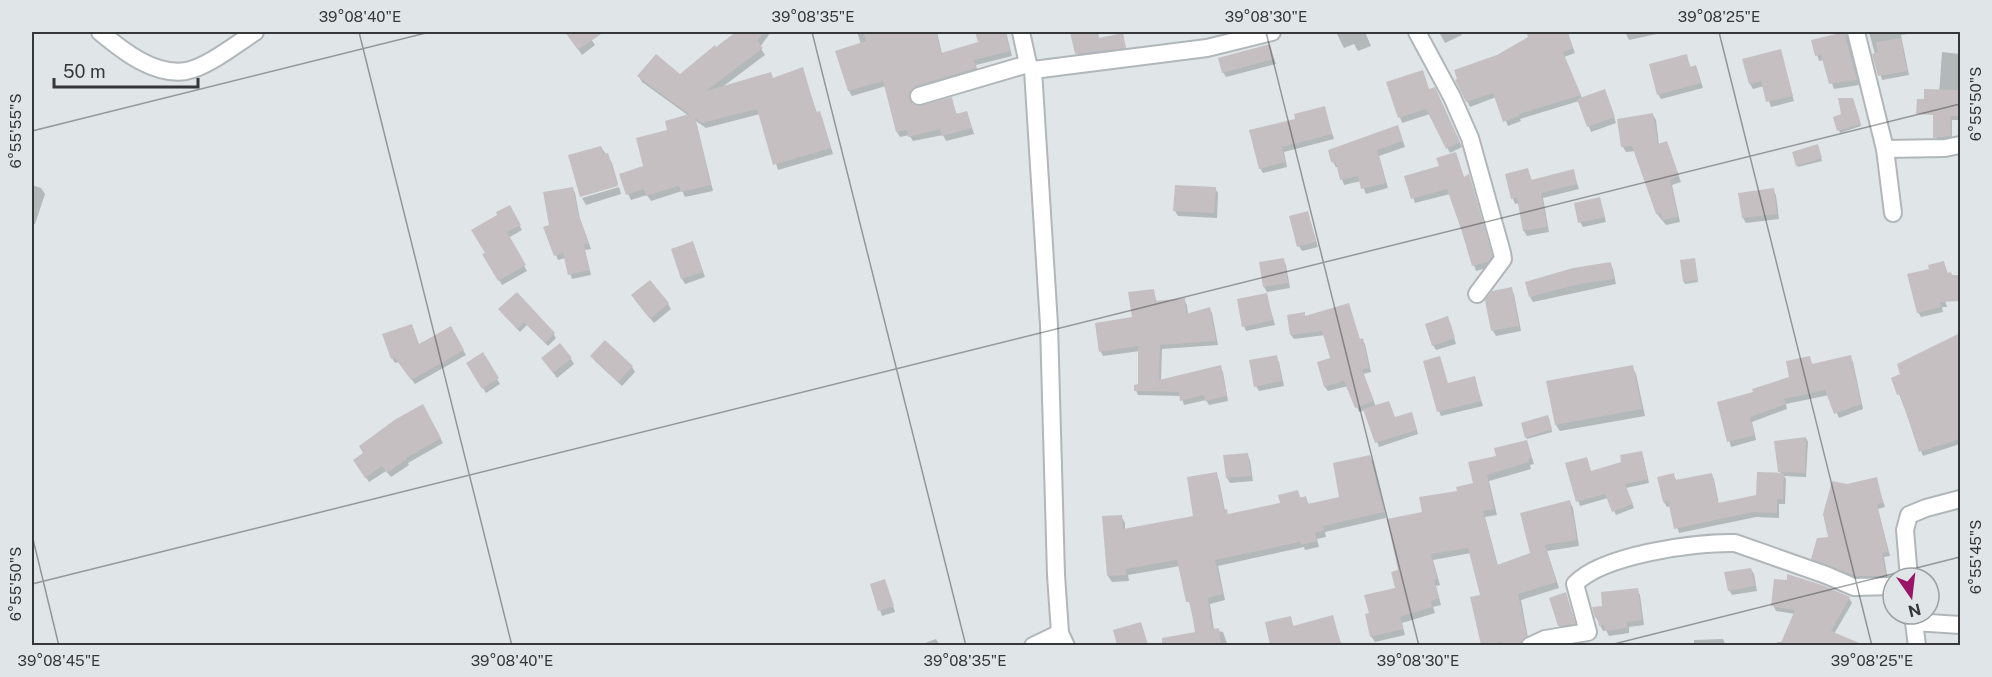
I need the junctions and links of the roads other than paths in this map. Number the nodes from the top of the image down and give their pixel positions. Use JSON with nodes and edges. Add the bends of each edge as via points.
{"nodes":[{"id":1,"x":100,"y":32,"type":"edge"},
{"id":2,"x":255,"y":32,"type":"edge"},
{"id":3,"x":1021,"y":32,"type":"edge"},
{"id":4,"x":1272,"y":32,"type":"edge"},
{"id":5,"x":1417,"y":32,"type":"edge"},
{"id":6,"x":1856,"y":32,"type":"edge"},
{"id":7,"x":1030,"y":68,"type":"junction"},
{"id":8,"x":919,"y":96,"type":"dead end"},
{"id":9,"x":1960,"y":145,"type":"edge"},
{"id":10,"x":1885,"y":149,"type":"junction"},
{"id":11,"x":1893,"y":213,"type":"dead end"},
{"id":12,"x":1476,"y":294,"type":"dead end"},
{"id":13,"x":1960,"y":499,"type":"edge"},
{"id":14,"x":1908,"y":566,"type":"edge"},
{"id":15,"x":1881,"y":586,"type":"edge"},
{"id":16,"x":1941,"y":622,"type":"edge"},
{"id":17,"x":1960,"y":625,"type":"edge"},
{"id":18,"x":1914,"y":626,"type":"edge"},
{"id":19,"x":1063,"y":639,"type":"edge"},
{"id":20,"x":1033,"y":645,"type":"edge"},
{"id":21,"x":1530,"y":645,"type":"edge"},
{"id":22,"x":1917,"y":645,"type":"edge"}],
"edges":[{"from":1,"to":2,"type":"street","via":[[139,60],[169,72],[206,63]]},
{"from":3,"to":7,"type":"street"},
{"from":4,"to":7,"type":"street","via":[[1207,48]]},
{"from":5,"to":12,"type":"street","via":[[1470,138],[1502,253],[1503,259]]},
{"from":6,"to":10,"type":"street"},
{"from":7,"to":8,"type":"street"},
{"from":7,"to":19,"type":"street","via":[[1049,325],[1056,563]]},
{"from":9,"to":10,"type":"street"},
{"from":10,"to":11,"type":"street"},
{"from":13,"to":14,"type":"street","via":[[1909,515],[1905,530]]},
{"from":15,"to":21,"type":"street","via":[[1854,587],[1735,543],[1662,550],[1606,564],[1582,577],[1575,584],[1588,632]]},
{"from":16,"to":17,"type":"street"},
{"from":18,"to":22,"type":"street"},
{"from":19,"to":20,"type":"street"}]}
